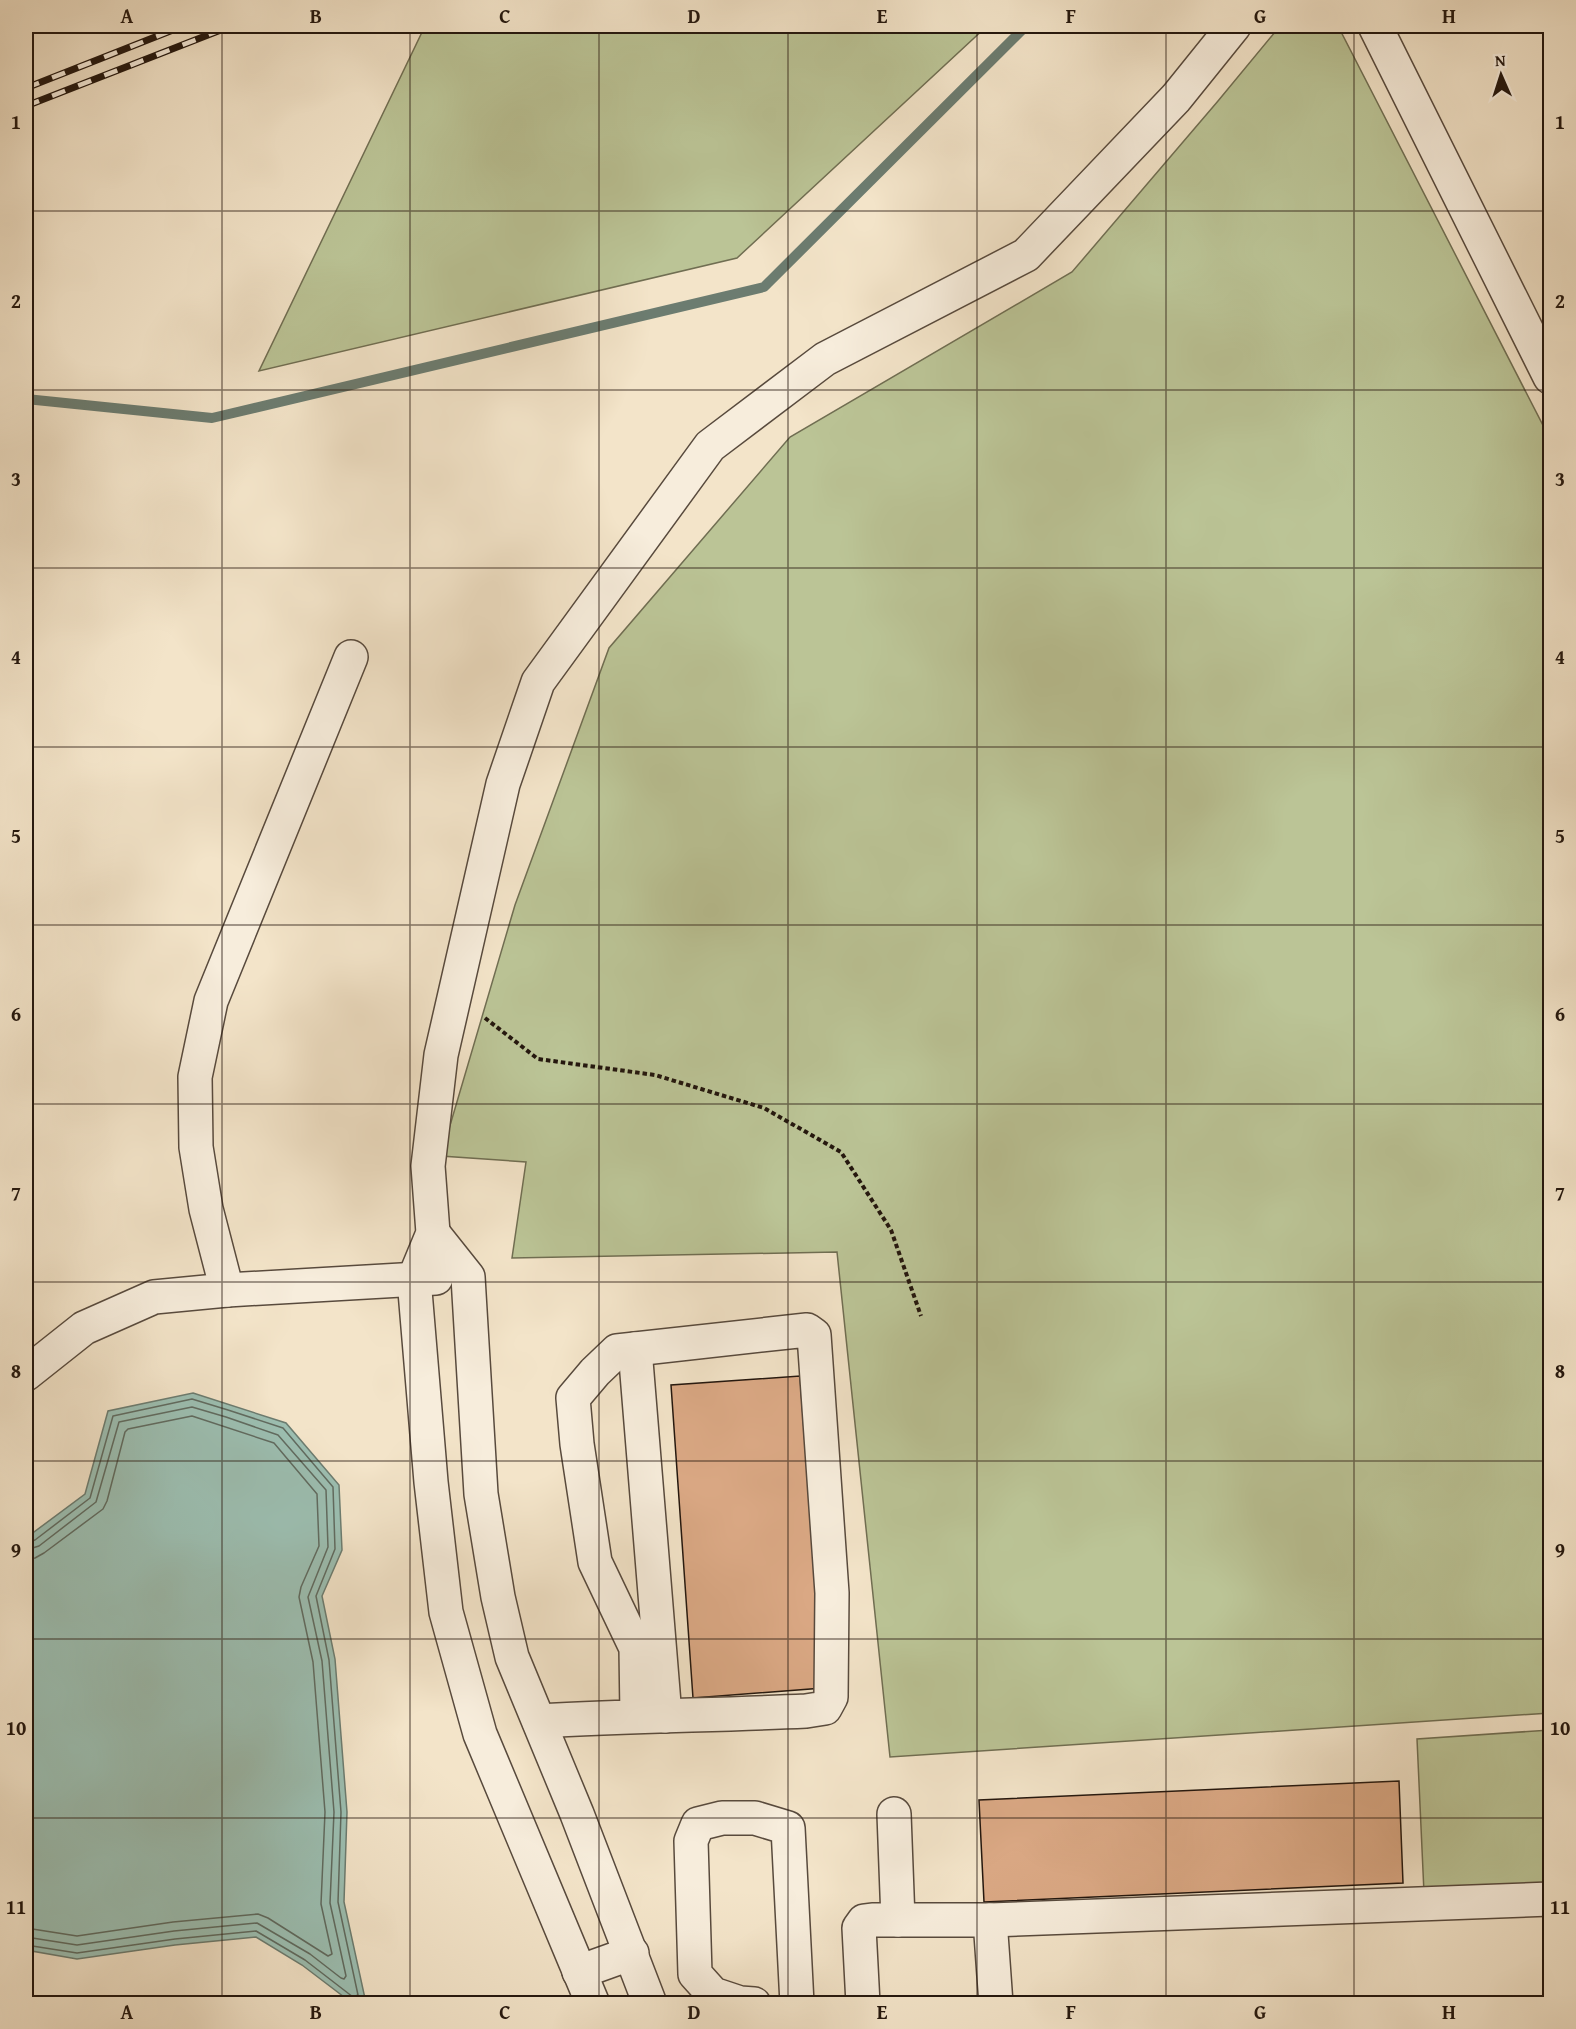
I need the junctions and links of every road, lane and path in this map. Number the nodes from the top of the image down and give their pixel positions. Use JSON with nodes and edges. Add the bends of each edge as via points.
{"nodes":[{"id":1,"x":1234,"y":26,"type":"edge"},
{"id":2,"x":1375,"y":26,"type":"edge"},
{"id":3,"x":1551,"y":377,"type":"edge"},
{"id":4,"x":351,"y":657,"type":"dead end"},
{"id":5,"x":456,"y":991,"type":"junction"},
{"id":6,"x":433,"y":1233,"type":"junction"},
{"id":7,"x":468,"y":1277,"type":"junction"},
{"id":8,"x":414,"y":1279,"type":"junction"},
{"id":9,"x":227,"y":1290,"type":"junction"},
{"id":10,"x":921,"y":1316,"type":"dead end"},
{"id":11,"x":635,"y":1349,"type":"junction"},
{"id":12,"x":26,"y":1374,"type":"edge"},
{"id":13,"x":651,"y":1716,"type":"junction"},
{"id":14,"x":539,"y":1721,"type":"junction"},
{"id":15,"x":894,"y":1814,"type":"dead end"},
{"id":16,"x":1551,"y":1899,"type":"edge"},
{"id":17,"x":898,"y":1920,"type":"junction"},
{"id":18,"x":990,"y":1920,"type":"junction"},
{"id":19,"x":632,"y":1953,"type":"junction"},
{"id":20,"x":579,"y":1972,"type":"junction"},
{"id":21,"x":593,"y":2004,"type":"edge"},
{"id":22,"x":650,"y":2004,"type":"edge"},
{"id":23,"x":754,"y":2004,"type":"edge"},
{"id":24,"x":797,"y":2004,"type":"edge"},
{"id":25,"x":864,"y":2004,"type":"edge"},
{"id":26,"x":996,"y":2004,"type":"edge"}],
"edges":[{"from":1,"to":5,"type":"street","via":[[1176,98],[1026,255],[825,359],[710,446],[538,682],[503,784]]},
{"from":2,"to":3,"type":"street"},
{"from":4,"to":9,"type":"street","via":[[211,1001],[195,1077],[195,1147]]},
{"from":5,"to":6,"type":"street","via":[[441,1055],[428,1166]]},
{"from":5,"to":10,"type":"path","via":[[538,1059],[655,1076],[764,1108],[841,1152],[891,1230]]},
{"from":6,"to":7,"type":"street"},
{"from":6,"to":8,"type":"street"},
{"from":7,"to":8,"type":"street"},
{"from":7,"to":14,"type":"street","via":[[483,1505],[512,1657]]},
{"from":8,"to":9,"type":"street"},
{"from":8,"to":20,"type":"street","via":[[446,1612],[480,1734]]},
{"from":9,"to":12,"type":"street","via":[[154,1297],[84,1328]]},
{"from":11,"to":13,"type":"street"},
{"from":11,"to":13,"type":"street","via":[[617,1351],[573,1398],[595,1562],[636,1648]]},
{"from":11,"to":13,"type":"street","via":[[807,1330],[814,1335],[832,1593],[831,1697],[825,1708]]},
{"from":13,"to":14,"type":"street"},
{"from":14,"to":19,"type":"street"},
{"from":15,"to":17,"type":"street"},
{"from":16,"to":18,"type":"street"},
{"from":17,"to":18,"type":"street"},
{"from":17,"to":25,"type":"street","via":[[872,1920],[859,1928]]},
{"from":18,"to":26,"type":"street"},
{"from":19,"to":20,"type":"street"},
{"from":19,"to":22,"type":"street"},
{"from":20,"to":21,"type":"street"},
{"from":23,"to":24,"type":"street","via":[[713,1994],[695,1974],[691,1840],[699,1824],[722,1818],[755,1818],[788,1828]]}]}
